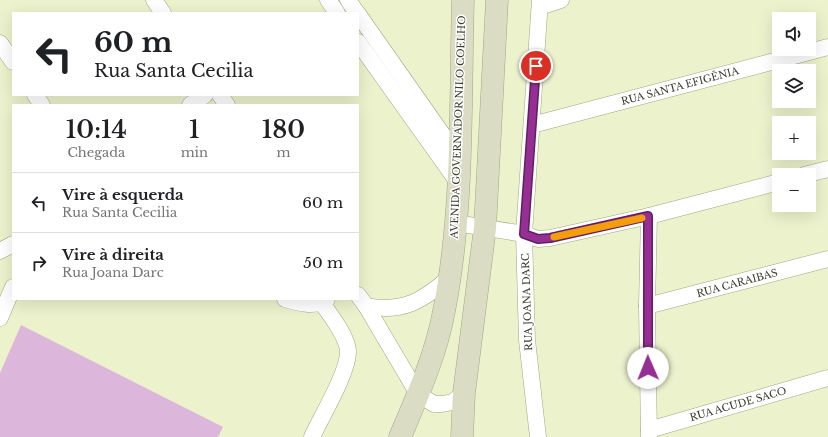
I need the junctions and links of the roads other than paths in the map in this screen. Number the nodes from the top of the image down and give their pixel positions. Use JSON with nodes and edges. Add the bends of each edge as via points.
{"nodes":[{"id":1,"x":154,"y":0,"type":"edge"},
{"id":2,"x":328,"y":0,"type":"edge"},
{"id":3,"x":348,"y":0,"type":"edge"},
{"id":4,"x":463,"y":0,"type":"edge"},
{"id":5,"x":497,"y":0,"type":"edge"},
{"id":6,"x":561,"y":0,"type":"edge"},
{"id":7,"x":540,"y":3,"type":"edge"},
{"id":8,"x":163,"y":12,"type":"edge"},
{"id":9,"x":336,"y":12,"type":"edge"},
{"id":10,"x":357,"y":12,"type":"edge"},
{"id":11,"x":359,"y":14,"type":"edge"},
{"id":12,"x":0,"y":43,"type":"edge"},
{"id":13,"x":359,"y":43,"type":"edge"},
{"id":14,"x":828,"y":47,"type":"edge"},
{"id":15,"x":12,"y":61,"type":"edge"},
{"id":16,"x":204,"y":96,"type":"edge"},
{"id":17,"x":192,"y":104,"type":"edge"},
{"id":18,"x":532,"y":125,"type":"junction"},
{"id":19,"x":459,"y":158,"type":"junction"},
{"id":20,"x":828,"y":168,"type":"edge"},
{"id":21,"x":816,"y":172,"type":"edge"},
{"id":22,"x":458,"y":181,"type":"junction"},
{"id":23,"x":772,"y":184,"type":"edge"},
{"id":24,"x":648,"y":216,"type":"junction"},
{"id":25,"x":456,"y":223,"type":"junction"},
{"id":26,"x":486,"y":228,"type":"junction"},
{"id":27,"x":524,"y":234,"type":"junction"},
{"id":28,"x":12,"y":245,"type":"edge"},
{"id":29,"x":0,"y":251,"type":"edge"},
{"id":30,"x":828,"y":259,"type":"edge"},
{"id":31,"x":449,"y":278,"type":"junction"},
{"id":32,"x":12,"y":289,"type":"edge"},
{"id":33,"x":289,"y":300,"type":"edge"},
{"id":34,"x":362,"y":300,"type":"edge"},
{"id":35,"x":324,"y":301,"type":"edge"},
{"id":36,"x":647,"y":306,"type":"junction"},
{"id":37,"x":0,"y":318,"type":"edge"},
{"id":38,"x":828,"y":378,"type":"edge"},
{"id":39,"x":464,"y":393,"type":"junction"},
{"id":40,"x":418,"y":394,"type":"junction"},
{"id":41,"x":649,"y":434,"type":"edge"},
{"id":42,"x":312,"y":437,"type":"edge"},
{"id":43,"x":400,"y":437,"type":"edge"},
{"id":44,"x":462,"y":437,"type":"edge"},
{"id":45,"x":538,"y":437,"type":"edge"}],
"edges":[{"from":1,"to":8,"type":"street"},
{"from":2,"to":9,"type":"street"},
{"from":3,"to":10,"type":"street"},
{"from":4,"to":19,"type":"main road","name":"AVENIDA GOVERNADOR NILO COELHO"},
{"from":5,"to":26,"type":"main road"},
{"from":6,"to":7,"type":"street"},
{"from":7,"to":18,"type":"street","name":"RUA JOANA DARC"},
{"from":11,"to":19,"type":"street"},
{"from":12,"to":15,"type":"street"},
{"from":13,"to":22,"type":"street"},
{"from":14,"to":18,"type":"street","name":"RUA SANTA EFIGÊNIA"},
{"from":16,"to":17,"type":"street"},
{"from":18,"to":27,"type":"street","name":"RUA JOANA DARC"},
{"from":19,"to":22,"type":"main road","name":"AVENIDA GOVERNADOR NILO COELHO"},
{"from":20,"to":21,"type":"street"},
{"from":22,"to":25,"type":"main road","name":"AVENIDA GOVERNADOR NILO COELHO"},
{"from":23,"to":24,"type":"street"},
{"from":24,"to":27,"type":"street","via":[[550,238],[538,239]]},
{"from":24,"to":36,"type":"street"},
{"from":25,"to":26,"type":"street"},
{"from":25,"to":31,"type":"main road","name":"AVENIDA GOVERNADOR NILO COELHO"},
{"from":26,"to":27,"type":"street"},
{"from":26,"to":39,"type":"main road"},
{"from":27,"to":45,"type":"street","name":"RUA JOANA DARC","via":[[527,340]]},
{"from":28,"to":29,"type":"street"},
{"from":30,"to":36,"type":"street","name":"RUA CARAIBAS"},
{"from":31,"to":34,"type":"street","via":[[430,294],[412,304],[394,309],[381,309]]},
{"from":31,"to":40,"type":"main road","name":"AVENIDA GOVERNADOR NILO COELHO","via":[[442,319]]},
{"from":32,"to":37,"type":"street"},
{"from":33,"to":35,"type":"street","via":[[304,304]]},
{"from":34,"to":40,"type":"street"},
{"from":35,"to":42,"type":"street","via":[[342,332],[348,351],[343,370]]},
{"from":36,"to":41,"type":"street"},
{"from":38,"to":41,"type":"street","name":"RUA ACUDE SACO"},
{"from":39,"to":40,"type":"street","via":[[453,402],[442,404],[434,404]]},
{"from":39,"to":44,"type":"main road"},
{"from":40,"to":43,"type":"main road","name":"AVENIDA GOVERNADOR NILO COELHO"}]}
